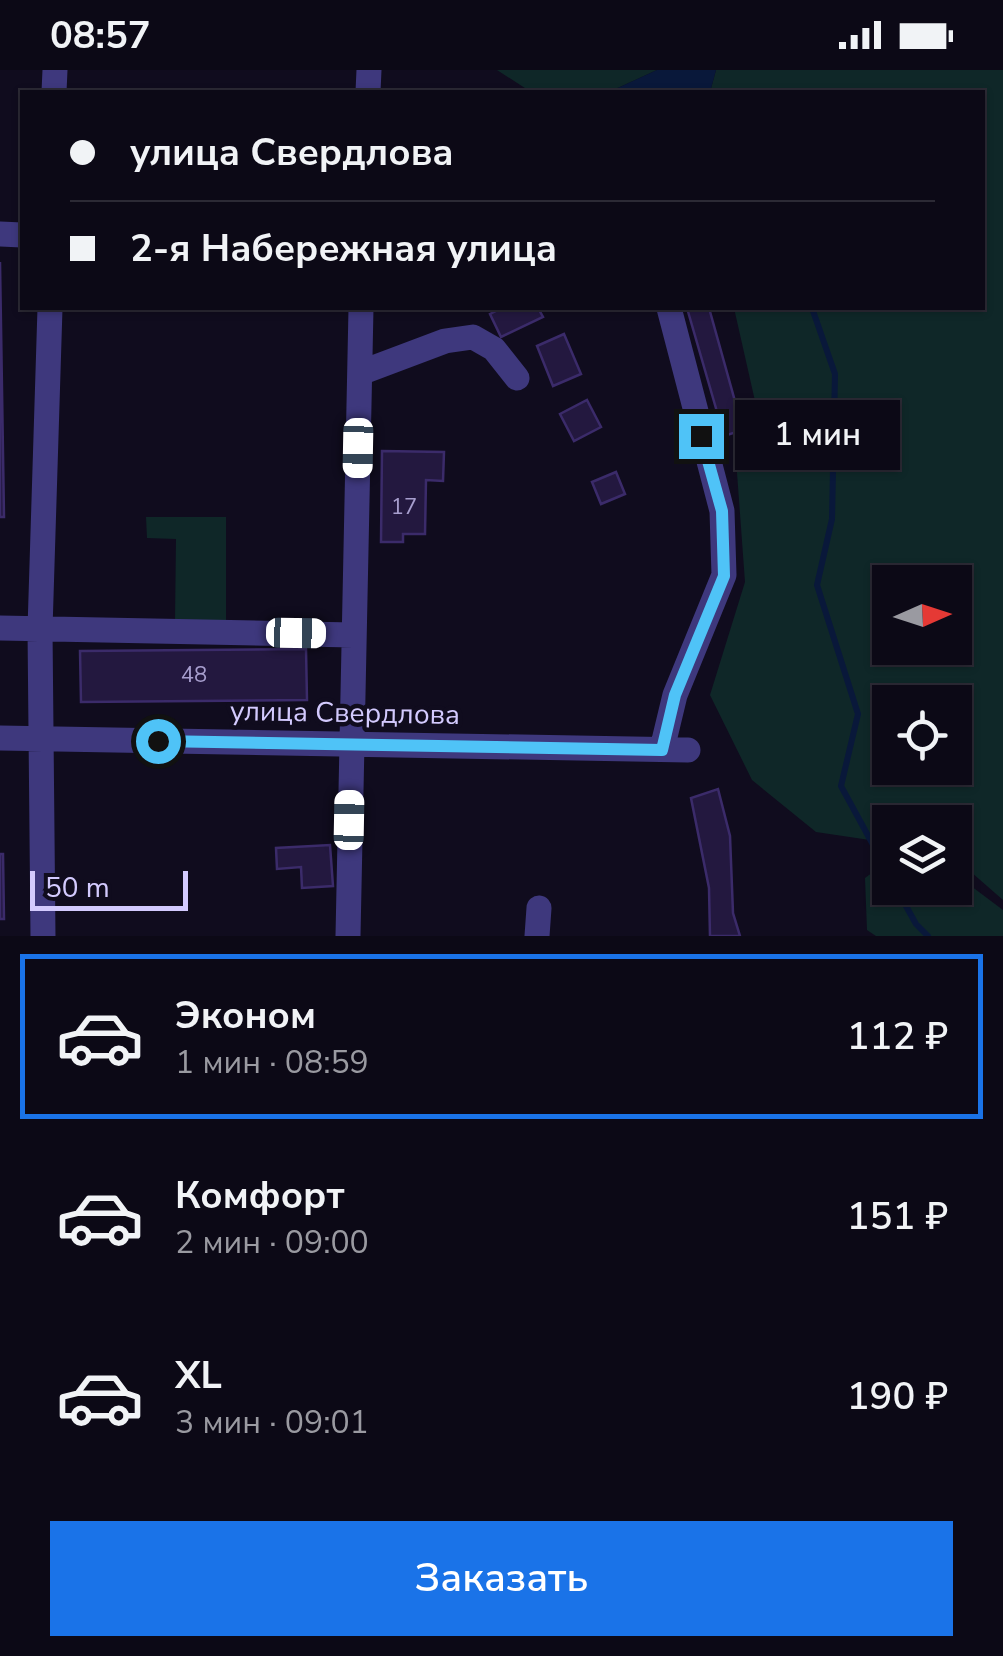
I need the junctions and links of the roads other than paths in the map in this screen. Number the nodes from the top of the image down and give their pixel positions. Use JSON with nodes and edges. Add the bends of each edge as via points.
{"nodes":[{"id":1,"x":50,"y":310,"type":"edge"},
{"id":2,"x":361,"y":310,"type":"edge"},
{"id":3,"x":670,"y":310,"type":"edge"},
{"id":4,"x":360,"y":373,"type":"junction"},
{"id":5,"x":516,"y":378,"type":"dead end"},
{"id":6,"x":0,"y":628,"type":"edge"},
{"id":7,"x":40,"y":629,"type":"junction"},
{"id":8,"x":353,"y":635,"type":"junction"},
{"id":9,"x":0,"y":738,"type":"edge"},
{"id":10,"x":43,"y":740,"type":"junction"},
{"id":11,"x":350,"y":743,"type":"junction"},
{"id":12,"x":662,"y":750,"type":"junction"},
{"id":13,"x":688,"y":750,"type":"dead end"},
{"id":14,"x":539,"y":908,"type":"dead end"},
{"id":15,"x":43,"y":936,"type":"edge"},
{"id":16,"x":348,"y":936,"type":"edge"},
{"id":17,"x":537,"y":936,"type":"edge"}],
"edges":[{"from":1,"to":7,"type":"street"},
{"from":2,"to":4,"type":"street"},
{"from":3,"to":12,"type":"street","via":[[722,511],[724,576],[675,695]]},
{"from":4,"to":5,"type":"street","via":[[473,336]]},
{"from":4,"to":8,"type":"street"},
{"from":6,"to":7,"type":"street"},
{"from":7,"to":8,"type":"street"},
{"from":7,"to":10,"type":"street"},
{"from":8,"to":11,"type":"street"},
{"from":9,"to":10,"type":"street","name":"улица Свердлова"},
{"from":10,"to":11,"type":"street","name":"улица Свердлова"},
{"from":10,"to":15,"type":"street"},
{"from":11,"to":12,"type":"street","name":"улица Свердлова"},
{"from":11,"to":16,"type":"street"},
{"from":12,"to":13,"type":"street","name":"улица Свердлова"},
{"from":14,"to":17,"type":"street"}]}
